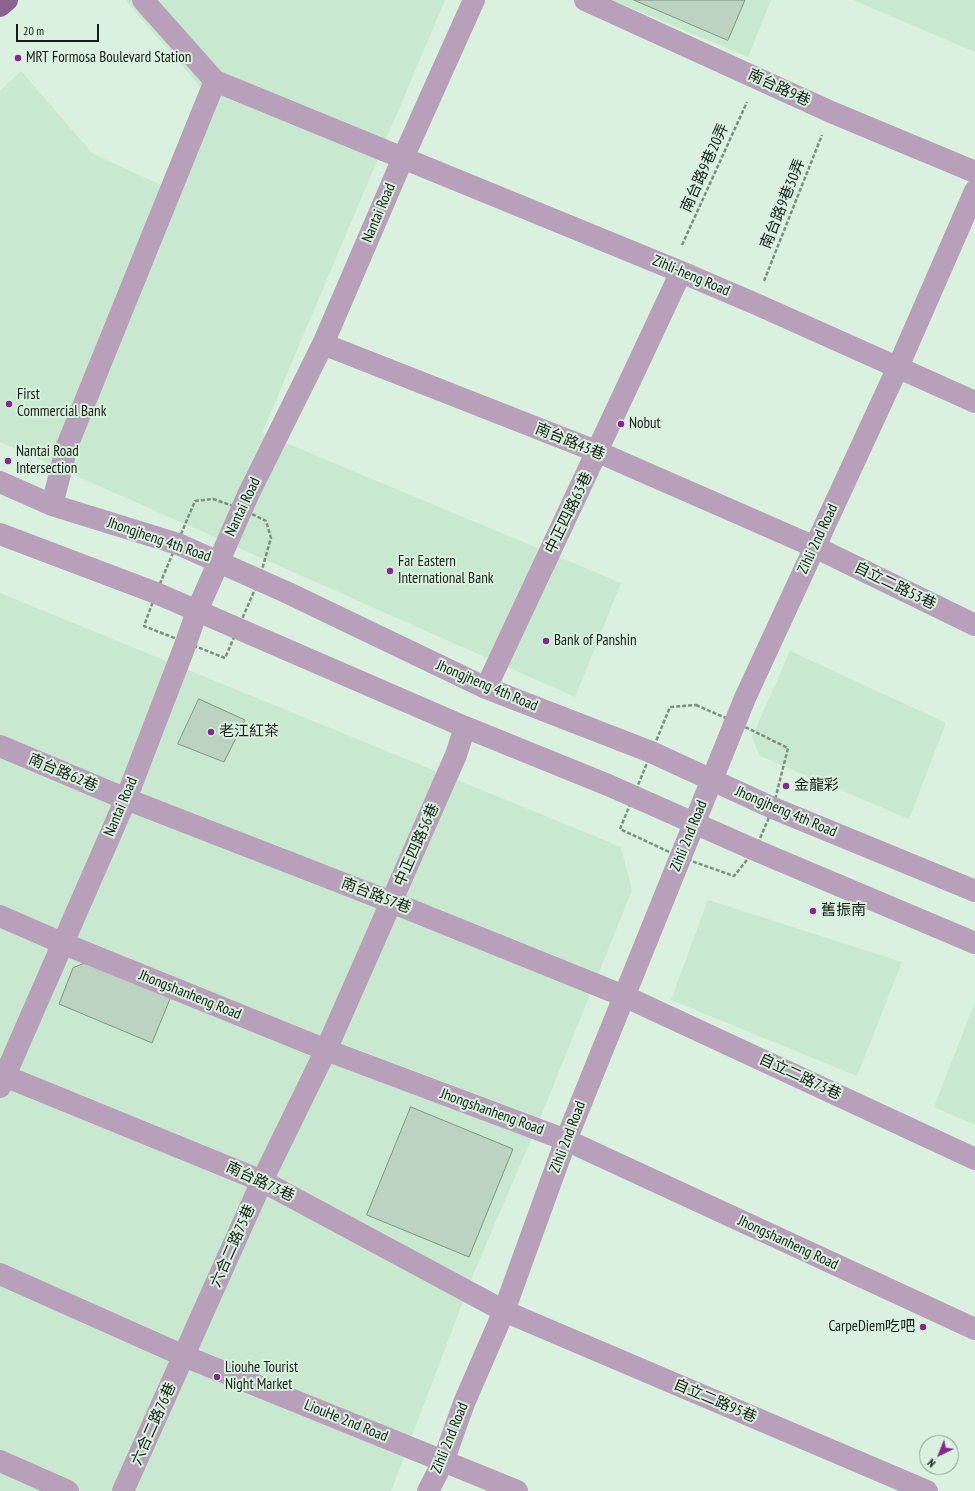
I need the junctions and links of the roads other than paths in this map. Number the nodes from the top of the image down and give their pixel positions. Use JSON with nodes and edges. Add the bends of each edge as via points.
{"nodes":[{"id":1,"x":7,"y":0,"type":"edge"},
{"id":2,"x":143,"y":0,"type":"edge"},
{"id":3,"x":474,"y":0,"type":"edge"},
{"id":4,"x":585,"y":0,"type":"edge"},
{"id":5,"x":0,"y":6,"type":"edge"},
{"id":6,"x":215,"y":81,"type":"junction"},
{"id":7,"x":403,"y":158,"type":"junction"},
{"id":8,"x":975,"y":172,"type":"edge"},
{"id":9,"x":975,"y":191,"type":"edge"},
{"id":10,"x":676,"y":270,"type":"junction"},
{"id":11,"x":323,"y":344,"type":"junction"},
{"id":12,"x":898,"y":367,"type":"junction"},
{"id":13,"x":975,"y":402,"type":"edge"},
{"id":14,"x":598,"y":452,"type":"junction"},
{"id":15,"x":0,"y":482,"type":"edge"},
{"id":16,"x":52,"y":505,"type":"junction"},
{"id":17,"x":0,"y":534,"type":"edge"},
{"id":18,"x":815,"y":547,"type":"junction"},
{"id":19,"x":219,"y":562,"type":"junction"},
{"id":20,"x":197,"y":611,"type":"junction"},
{"id":21,"x":975,"y":625,"type":"edge"},
{"id":22,"x":486,"y":688,"type":"junction"},
{"id":23,"x":465,"y":727,"type":"junction"},
{"id":24,"x":0,"y":746,"type":"edge"},
{"id":25,"x":711,"y":780,"type":"junction"},
{"id":26,"x":126,"y":799,"type":"junction"},
{"id":27,"x":694,"y":823,"type":"junction"},
{"id":28,"x":975,"y":891,"type":"edge"},
{"id":29,"x":391,"y":902,"type":"junction"},
{"id":30,"x":0,"y":916,"type":"edge"},
{"id":31,"x":62,"y":942,"type":"junction"},
{"id":32,"x":975,"y":943,"type":"edge"},
{"id":33,"x":624,"y":996,"type":"junction"},
{"id":34,"x":326,"y":1050,"type":"junction"},
{"id":35,"x":2,"y":1079,"type":"edge"},
{"id":36,"x":566,"y":1140,"type":"junction"},
{"id":37,"x":975,"y":1158,"type":"edge"},
{"id":38,"x":262,"y":1181,"type":"junction"},
{"id":39,"x":0,"y":1274,"type":"edge"},
{"id":40,"x":504,"y":1311,"type":"junction"},
{"id":41,"x":975,"y":1329,"type":"edge"},
{"id":42,"x":184,"y":1356,"type":"junction"},
{"id":43,"x":0,"y":1461,"type":"edge"},
{"id":44,"x":443,"y":1462,"type":"junction"},
{"id":45,"x":68,"y":1491,"type":"edge"},
{"id":46,"x":123,"y":1491,"type":"edge"},
{"id":47,"x":428,"y":1491,"type":"edge"},
{"id":48,"x":517,"y":1491,"type":"edge"},
{"id":49,"x":927,"y":1491,"type":"edge"}],
"edges":[{"from":1,"to":5,"type":"main road"},
{"from":2,"to":6,"type":"street"},
{"from":3,"to":7,"type":"street","name":"Nantai Road"},
{"from":4,"to":8,"type":"street","name":"南台路9巷","via":[[831,112]]},
{"from":6,"to":7,"type":"street","name":"Zihli-heng Road"},
{"from":6,"to":16,"type":"street","via":[[68,446]]},
{"from":7,"to":10,"type":"street","name":"Zihli-heng Road"},
{"from":7,"to":11,"type":"street","name":"Nantai Road"},
{"from":9,"to":12,"type":"street","name":"Zihli 2nd Road"},
{"from":10,"to":12,"type":"street","name":"Zihli-heng Road"},
{"from":10,"to":14,"type":"street","name":"中正四路63巷"},
{"from":11,"to":14,"type":"street","name":"南台路43巷"},
{"from":11,"to":19,"type":"street","name":"Nantai Road","via":[[248,496]]},
{"from":12,"to":13,"type":"street","name":"Zihli-heng Road"},
{"from":12,"to":18,"type":"street","name":"Zihli 2nd Road"},
{"from":14,"to":18,"type":"street","name":"南台路43巷"},
{"from":14,"to":22,"type":"street","name":"中正四路63巷"},
{"from":15,"to":16,"type":"street","name":"Jhongjheng 4th Road"},
{"from":16,"to":19,"type":"street","name":"Jhongjheng 4th Road","via":[[178,544]]},
{"from":17,"to":20,"type":"street"},
{"from":18,"to":21,"type":"street","name":"自立二路53巷"},
{"from":18,"to":25,"type":"street","name":"Zihli 2nd Road","via":[[745,698]]},
{"from":19,"to":20,"type":"street","name":"Nantai Road"},
{"from":19,"to":22,"type":"street","name":"Jhongjheng 4th Road"},
{"from":20,"to":23,"type":"street"},
{"from":20,"to":26,"type":"street","name":"Nantai Road"},
{"from":22,"to":25,"type":"street","name":"Jhongjheng 4th Road","via":[[651,752]]},
{"from":23,"to":27,"type":"street"},
{"from":23,"to":29,"type":"street","name":"中正四路56巷","via":[[456,755]]},
{"from":24,"to":26,"type":"street","name":"南台路62巷"},
{"from":25,"to":27,"type":"street","name":"Zihli 2nd Road"},
{"from":25,"to":28,"type":"street","name":"Jhongjheng 4th Road"},
{"from":26,"to":29,"type":"street","name":"南台路57巷"},
{"from":26,"to":31,"type":"street","name":"Nantai Road"},
{"from":27,"to":32,"type":"street"},
{"from":27,"to":33,"type":"street","name":"Zihli 2nd Road"},
{"from":29,"to":33,"type":"street","name":"南台路57巷"},
{"from":29,"to":34,"type":"street","name":"中正四路56巷"},
{"from":30,"to":31,"type":"street","name":"Jhongshanheng Road"},
{"from":31,"to":34,"type":"street","name":"Jhongshanheng Road"},
{"from":31,"to":35,"type":"street","name":"Nantai Road"},
{"from":33,"to":36,"type":"street","name":"Zihli 2nd Road"},
{"from":33,"to":37,"type":"street","name":"自立二路73巷"},
{"from":34,"to":36,"type":"street","name":"Jhongshanheng Road"},
{"from":34,"to":38,"type":"street","name":"六合二路75巷"},
{"from":35,"to":38,"type":"street","name":"南台路73巷"},
{"from":36,"to":40,"type":"street","name":"Zihli 2nd Road"},
{"from":36,"to":41,"type":"street","name":"Jhongshanheng Road"},
{"from":38,"to":40,"type":"street","name":"南台路73巷"},
{"from":38,"to":42,"type":"street","name":"六合二路75巷"},
{"from":39,"to":42,"type":"street","name":"LiouHe 2nd Road"},
{"from":40,"to":44,"type":"street","name":"Zihli 2nd Road","via":[[464,1403]]},
{"from":40,"to":49,"type":"street","name":"自立二路95巷"},
{"from":42,"to":44,"type":"street","name":"LiouHe 2nd Road"},
{"from":42,"to":46,"type":"street","name":"六合二路76巷"},
{"from":43,"to":45,"type":"street"},
{"from":44,"to":47,"type":"street","name":"Zihli 2nd Road"},
{"from":44,"to":48,"type":"street","name":"LiouHe 2nd Road"}]}
